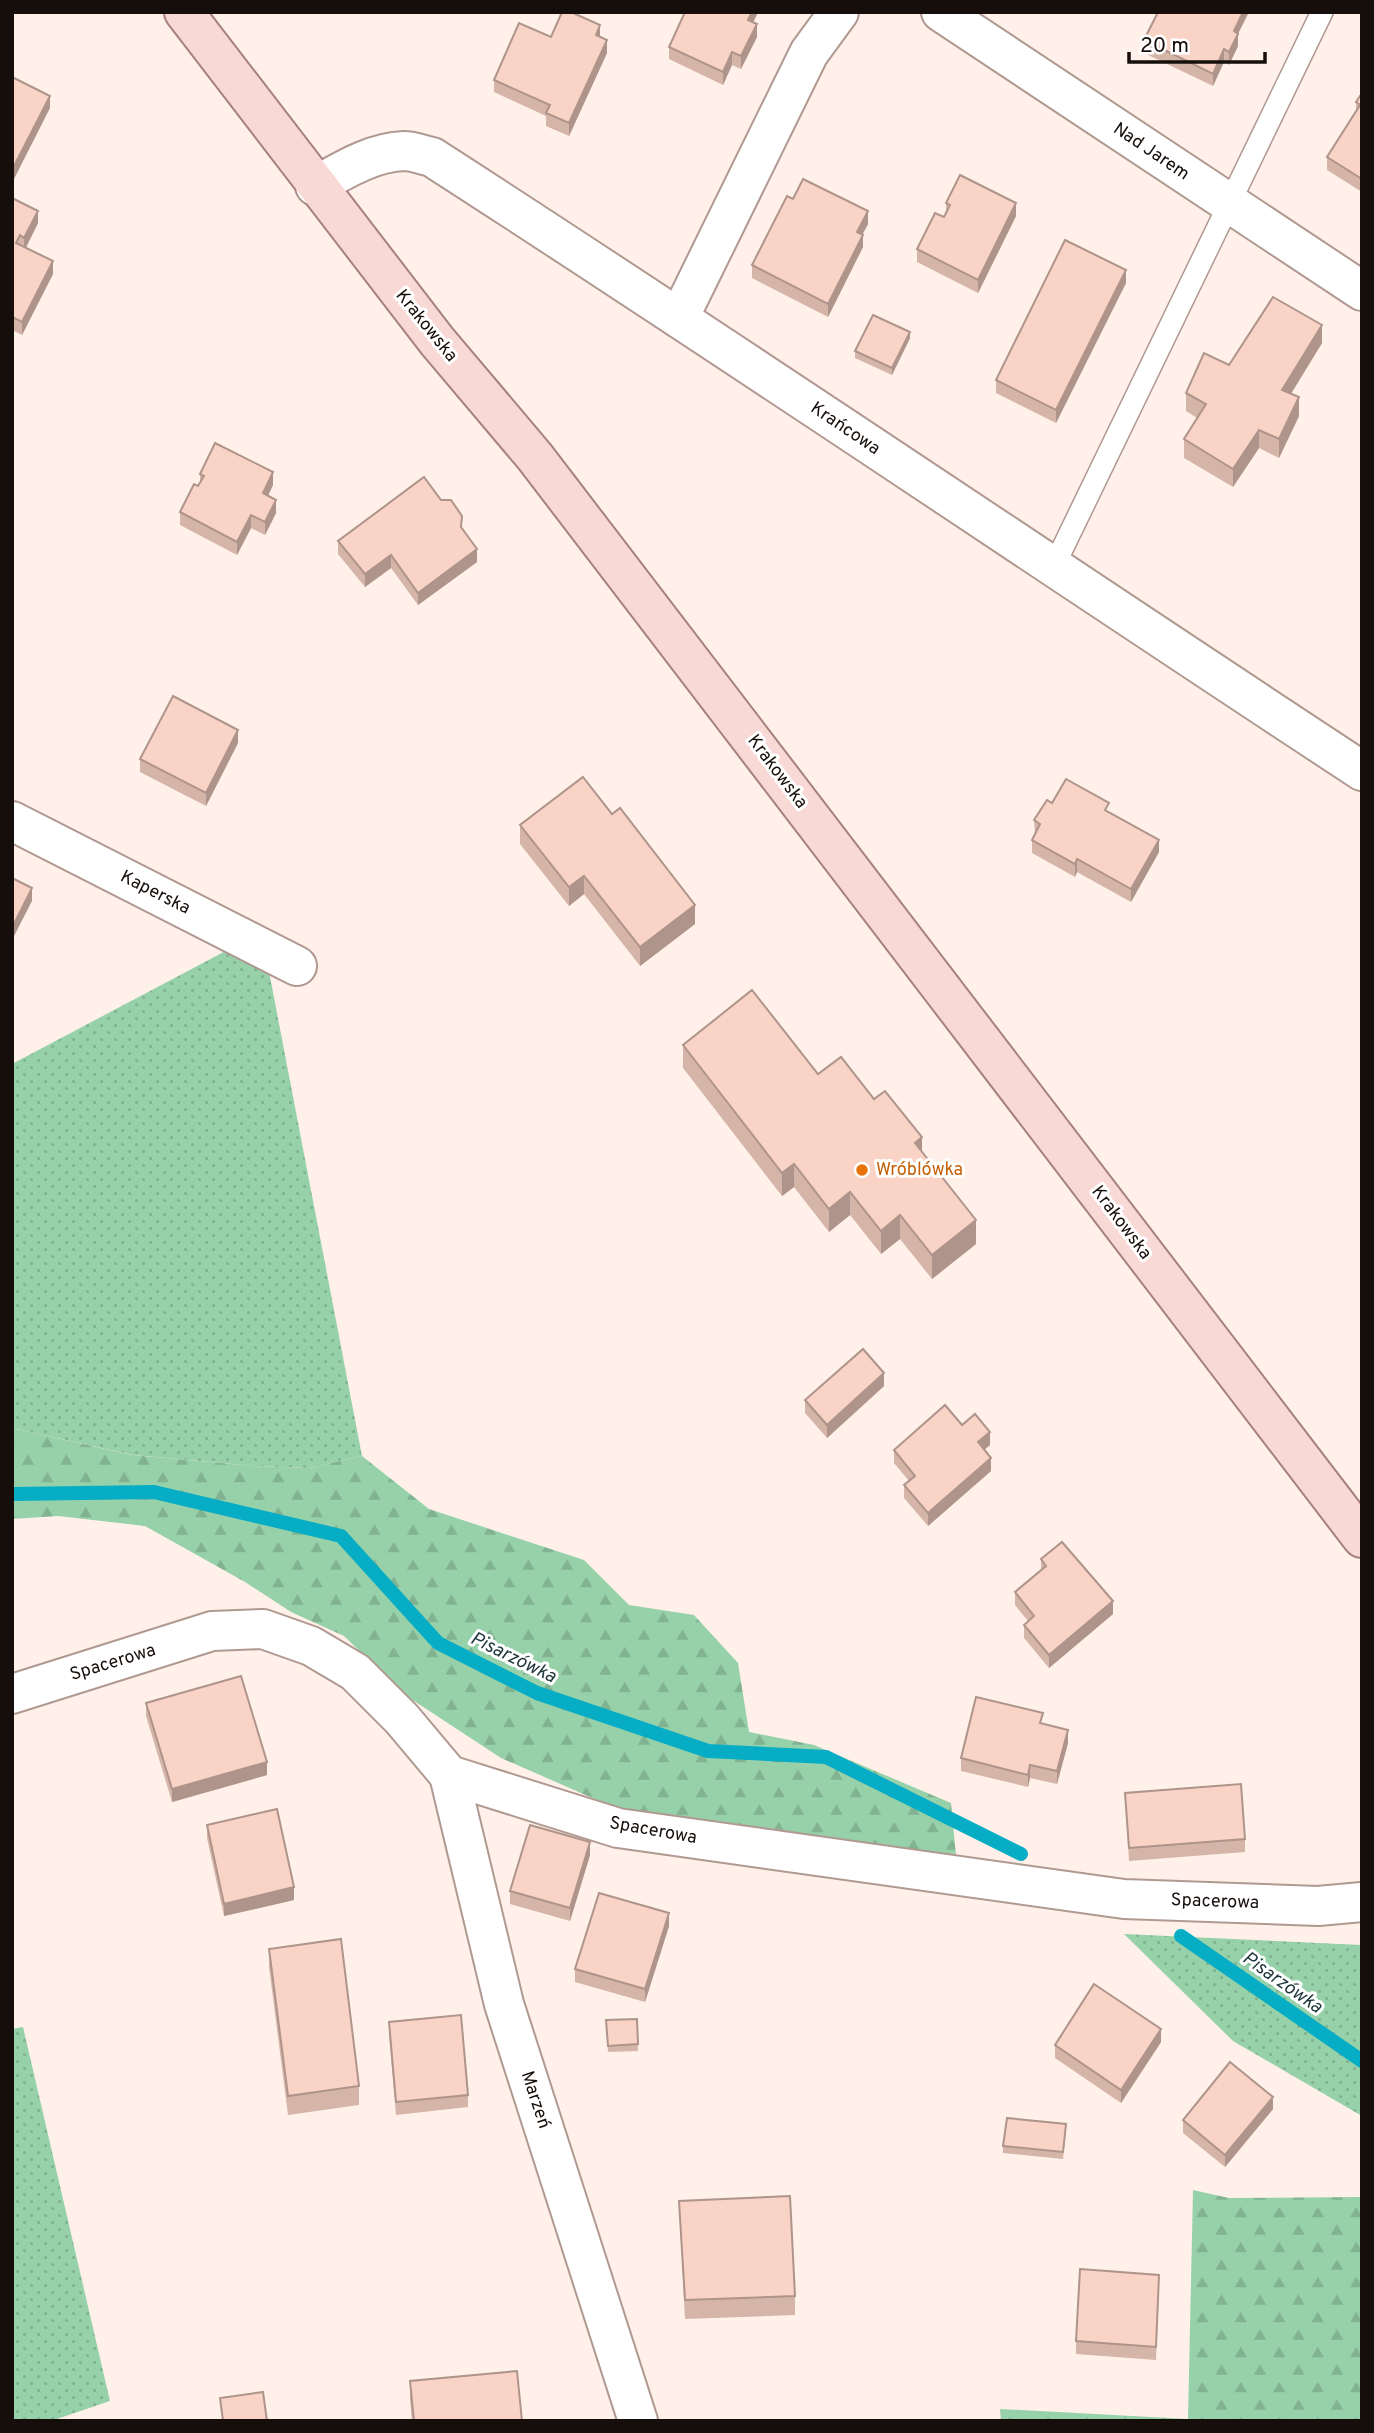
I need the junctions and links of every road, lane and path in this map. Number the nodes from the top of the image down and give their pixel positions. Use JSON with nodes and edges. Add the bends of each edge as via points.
{"nodes":[{"id":1,"x":184,"y":12,"type":"edge"},
{"id":2,"x":839,"y":12,"type":"edge"},
{"id":3,"x":941,"y":12,"type":"edge"},
{"id":4,"x":1322,"y":12,"type":"edge"},
{"id":5,"x":315,"y":186,"type":"junction"},
{"id":6,"x":1230,"y":204,"type":"junction"},
{"id":7,"x":1362,"y":290,"type":"edge"},
{"id":8,"x":679,"y":318,"type":"junction"},
{"id":9,"x":1053,"y":568,"type":"junction"},
{"id":10,"x":1362,"y":771,"type":"edge"},
{"id":11,"x":12,"y":821,"type":"edge"},
{"id":12,"x":297,"y":966,"type":"dead end"},
{"id":13,"x":1362,"y":1538,"type":"edge"},
{"id":14,"x":12,"y":1694,"type":"edge"},
{"id":15,"x":449,"y":1775,"type":"junction"},
{"id":16,"x":1362,"y":1902,"type":"edge"},
{"id":17,"x":638,"y":2421,"type":"edge"}],
"edges":[{"from":1,"to":5,"type":"main road","name":"Krakowska"},
{"from":2,"to":8,"type":"street","via":[[809,53]]},
{"from":3,"to":6,"type":"street","name":"Nad Jarem"},
{"from":4,"to":6,"type":"lane"},
{"from":5,"to":8,"type":"street","name":"Krańcowa","via":[[382,154],[407,151],[432,157]]},
{"from":5,"to":13,"type":"main road","name":"Krakowska","via":[[543,467]]},
{"from":6,"to":7,"type":"street","name":"Nad Jarem"},
{"from":6,"to":9,"type":"lane"},
{"from":8,"to":9,"type":"street","name":"Krańcowa"},
{"from":9,"to":10,"type":"street","name":"Krańcowa"},
{"from":11,"to":12,"type":"street","name":"Kaperska"},
{"from":14,"to":15,"type":"street","name":"Spacerowa","via":[[212,1631],[262,1629],[312,1646],[355,1671]]},
{"from":15,"to":16,"type":"street","name":"Spacerowa","via":[[618,1828],[1124,1899],[1318,1906]]},
{"from":15,"to":17,"type":"street","name":"Marzeń","via":[[504,2004]]}]}
